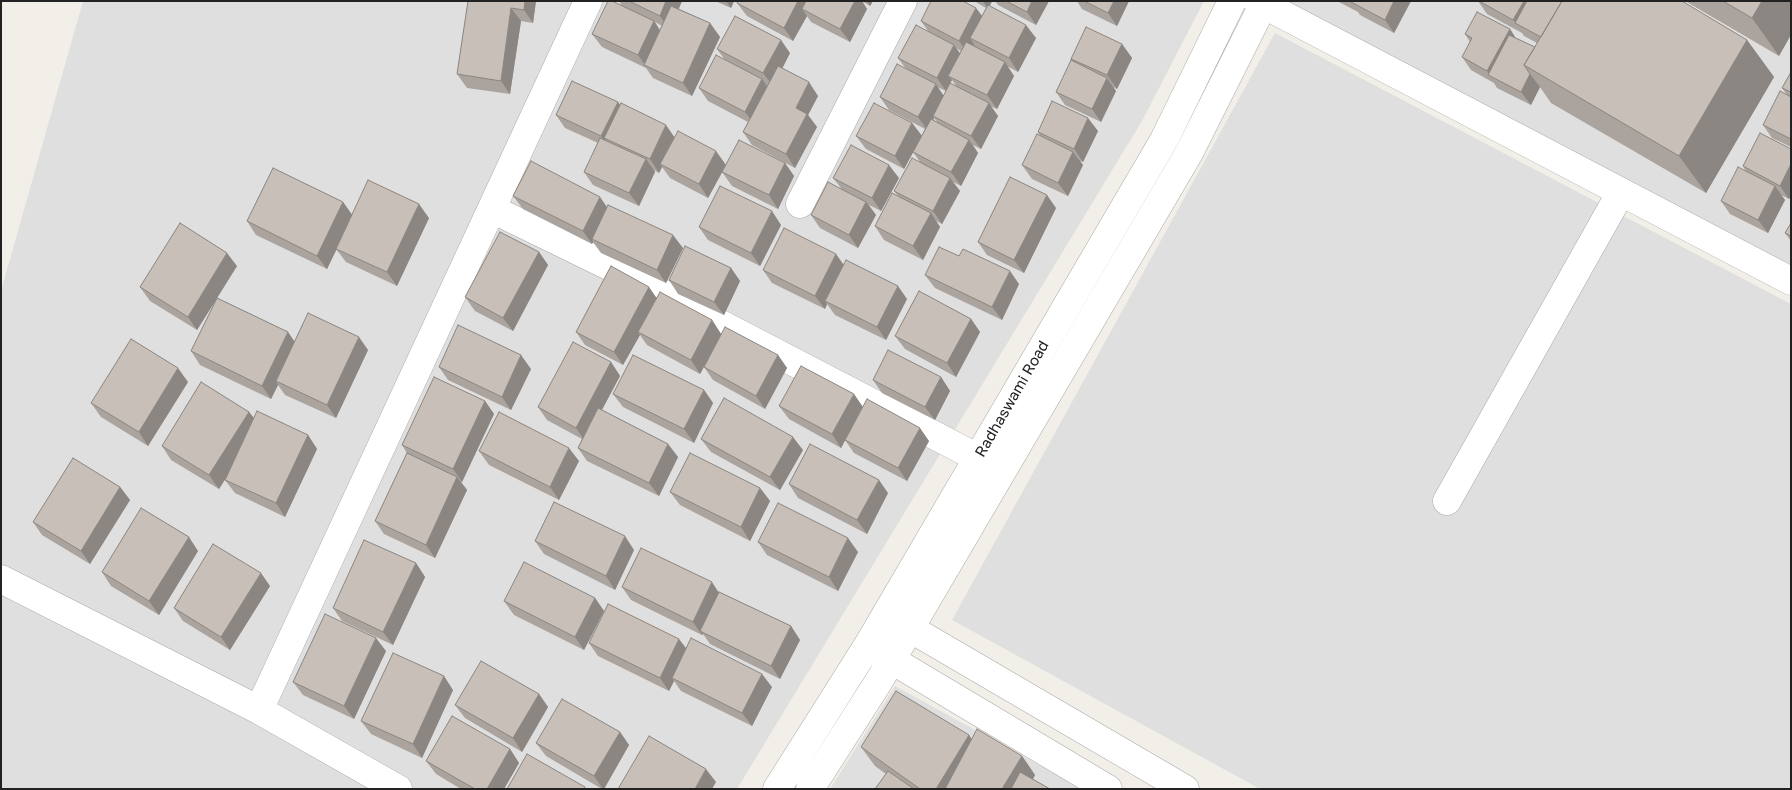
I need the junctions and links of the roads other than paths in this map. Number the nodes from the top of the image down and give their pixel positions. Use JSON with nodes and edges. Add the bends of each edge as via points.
{"nodes":[{"id":1,"x":588,"y":1,"type":"edge"},
{"id":2,"x":903,"y":1,"type":"edge"},
{"id":3,"x":1232,"y":1,"type":"edge"},
{"id":4,"x":1262,"y":2,"type":"edge"},
{"id":5,"x":1621,"y":192,"type":"junction"},
{"id":6,"x":800,"y":204,"type":"dead end"},
{"id":7,"x":492,"y":209,"type":"junction"},
{"id":8,"x":1791,"y":281,"type":"edge"},
{"id":9,"x":978,"y":458,"type":"junction"},
{"id":10,"x":1447,"y":501,"type":"dead end"},
{"id":11,"x":1,"y":579,"type":"edge"},
{"id":12,"x":886,"y":615,"type":"junction"},
{"id":13,"x":910,"y":629,"type":"junction"},
{"id":14,"x":868,"y":645,"type":"junction"},
{"id":15,"x":891,"y":660,"type":"junction"},
{"id":16,"x":260,"y":710,"type":"junction"},
{"id":17,"x":398,"y":789,"type":"edge"},
{"id":18,"x":777,"y":789,"type":"edge"},
{"id":19,"x":810,"y":789,"type":"edge"},
{"id":20,"x":1108,"y":789,"type":"edge"},
{"id":21,"x":1185,"y":789,"type":"edge"}],
"edges":[{"from":1,"to":7,"type":"street"},
{"from":2,"to":6,"type":"street"},
{"from":3,"to":9,"type":"street","name":"Radhaswami Road","via":[[1164,140]]},
{"from":4,"to":5,"type":"street"},
{"from":4,"to":13,"type":"street","name":"Radhaswami Road","via":[[1189,153]]},
{"from":5,"to":8,"type":"street"},
{"from":5,"to":10,"type":"street"},
{"from":7,"to":9,"type":"street","via":[[628,275]]},
{"from":7,"to":16,"type":"street"},
{"from":9,"to":12,"type":"street","name":"Radhaswami Road"},
{"from":11,"to":16,"type":"street"},
{"from":12,"to":13,"type":"street"},
{"from":12,"to":14,"type":"street","name":"Radhaswami Road"},
{"from":13,"to":15,"type":"street","name":"Radhaswami Road"},
{"from":13,"to":21,"type":"street"},
{"from":14,"to":15,"type":"street"},
{"from":14,"to":18,"type":"street","name":"Radhaswami Road"},
{"from":15,"to":19,"type":"street","name":"Radhaswami Road"},
{"from":15,"to":20,"type":"street"},
{"from":16,"to":17,"type":"street"}]}
